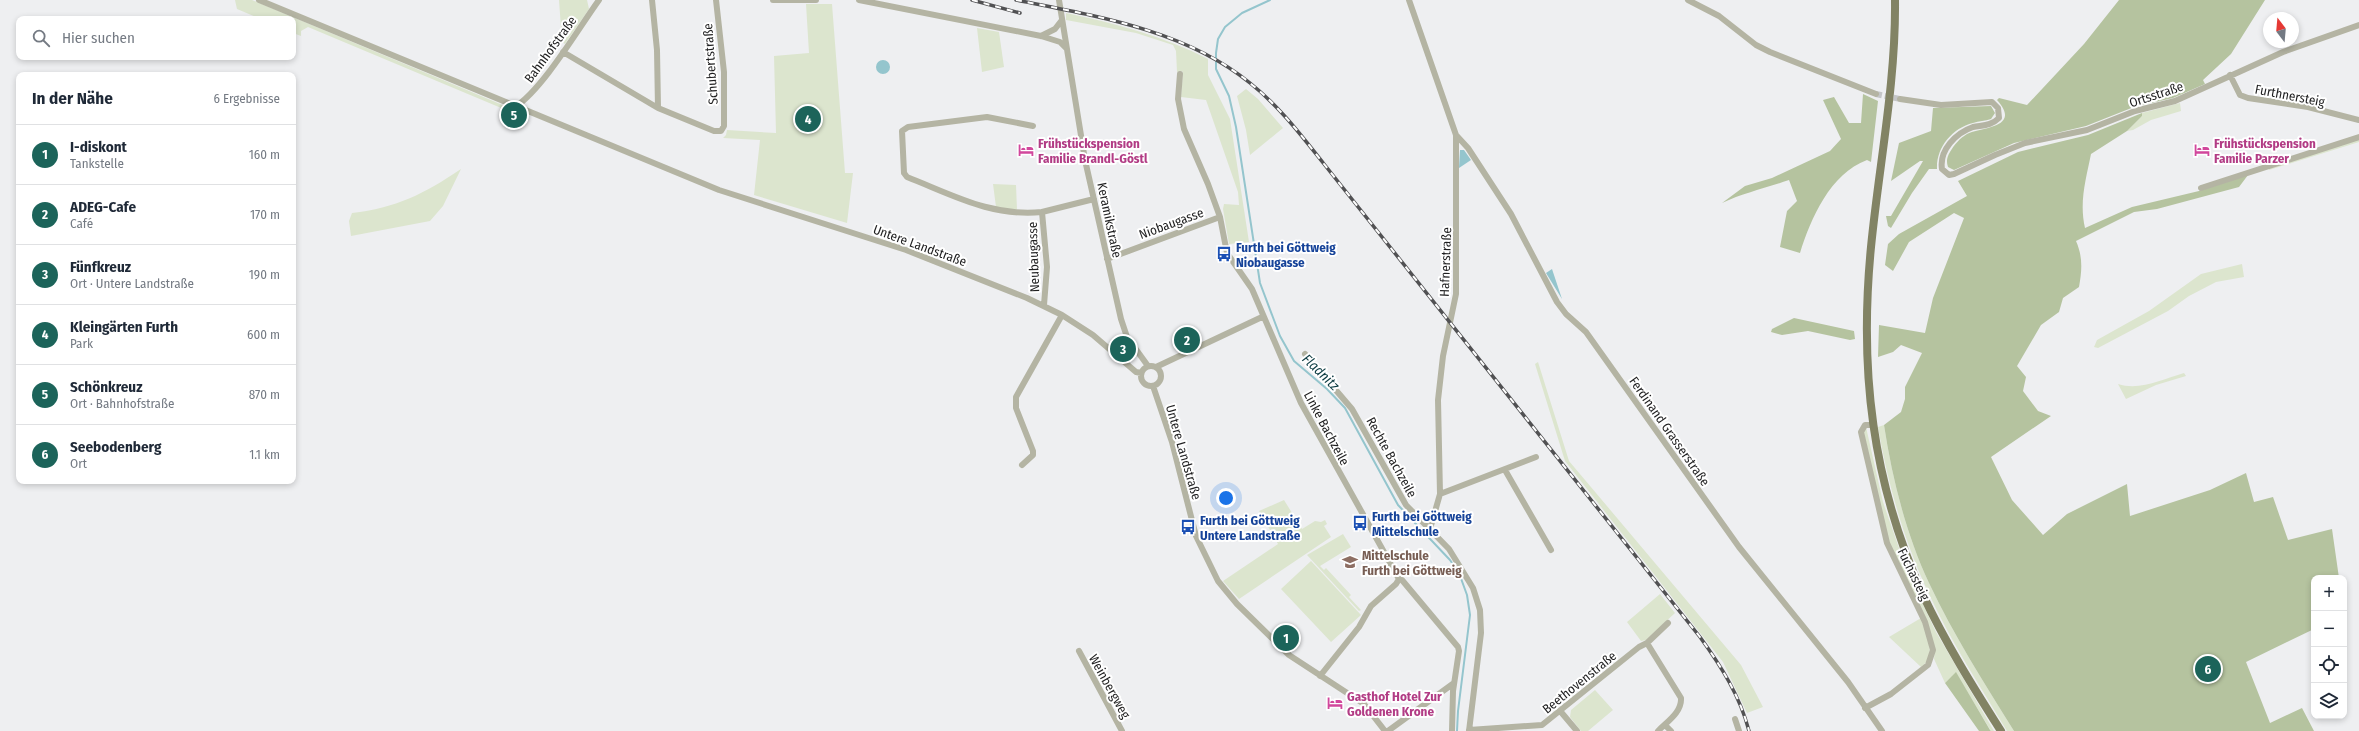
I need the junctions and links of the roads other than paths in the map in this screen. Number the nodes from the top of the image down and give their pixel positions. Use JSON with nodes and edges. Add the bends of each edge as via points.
{"nodes":[{"id":1,"x":259,"y":0,"type":"edge"},
{"id":2,"x":599,"y":0,"type":"edge"},
{"id":3,"x":652,"y":0,"type":"edge"},
{"id":4,"x":716,"y":0,"type":"edge"},
{"id":5,"x":773,"y":0,"type":"edge"},
{"id":6,"x":816,"y":0,"type":"edge"},
{"id":7,"x":859,"y":0,"type":"edge"},
{"id":8,"x":1060,"y":0,"type":"edge"},
{"id":9,"x":1409,"y":0,"type":"edge"},
{"id":10,"x":1688,"y":0,"type":"edge"},
{"id":11,"x":1895,"y":0,"type":"edge"},
{"id":12,"x":1062,"y":20,"type":"junction"},
{"id":13,"x":2359,"y":25,"type":"edge"},
{"id":14,"x":1041,"y":36,"type":"junction"},
{"id":15,"x":1066,"y":49,"type":"junction"},
{"id":16,"x":563,"y":52,"type":"junction"},
{"id":17,"x":1180,"y":74,"type":"dead end"},
{"id":18,"x":2230,"y":75,"type":"junction"},
{"id":19,"x":1876,"y":94,"type":"tunnel mouth"},
{"id":20,"x":1900,"y":99,"type":"tunnel mouth"},
{"id":21,"x":515,"y":107,"type":"junction"},
{"id":22,"x":658,"y":108,"type":"junction"},
{"id":23,"x":2359,"y":120,"type":"edge"},
{"id":24,"x":1033,"y":126,"type":"dead end"},
{"id":25,"x":1456,"y":135,"type":"junction"},
{"id":26,"x":2359,"y":137,"type":"edge"},
{"id":27,"x":2201,"y":188,"type":"dead end"},
{"id":28,"x":1094,"y":199,"type":"junction"},
{"id":29,"x":1042,"y":212,"type":"junction"},
{"id":30,"x":1220,"y":217,"type":"junction"},
{"id":31,"x":1107,"y":259,"type":"junction"},
{"id":32,"x":1044,"y":306,"type":"junction"},
{"id":33,"x":1062,"y":315,"type":"junction"},
{"id":34,"x":1262,"y":317,"type":"junction"},
{"id":35,"x":1306,"y":354,"type":"dead end"},
{"id":36,"x":1148,"y":366,"type":"junction"},
{"id":37,"x":1156,"y":367,"type":"junction"},
{"id":38,"x":1141,"y":373,"type":"junction"},
{"id":39,"x":1153,"y":386,"type":"junction"},
{"id":40,"x":1872,"y":425,"type":"junction"},
{"id":41,"x":1536,"y":457,"type":"dead end"},
{"id":42,"x":1022,"y":465,"type":"dead end"},
{"id":43,"x":1505,"y":470,"type":"junction"},
{"id":44,"x":1440,"y":494,"type":"junction"},
{"id":45,"x":1430,"y":529,"type":"junction"},
{"id":46,"x":1551,"y":550,"type":"dead end"},
{"id":47,"x":1399,"y":578,"type":"junction"},
{"id":48,"x":1668,"y":623,"type":"dead end"},
{"id":49,"x":1647,"y":643,"type":"junction"},
{"id":50,"x":1079,"y":651,"type":"dead end"},
{"id":51,"x":1320,"y":676,"type":"junction"},
{"id":52,"x":1454,"y":683,"type":"junction"},
{"id":53,"x":1865,"y":708,"type":"junction"},
{"id":54,"x":1561,"y":712,"type":"junction"},
{"id":55,"x":1735,"y":719,"type":"dead end"},
{"id":56,"x":1665,"y":725,"type":"junction"},
{"id":57,"x":1122,"y":731,"type":"edge"},
{"id":58,"x":1385,"y":731,"type":"edge"},
{"id":59,"x":1388,"y":731,"type":"edge"},
{"id":60,"x":1452,"y":731,"type":"edge"},
{"id":61,"x":1469,"y":731,"type":"edge"},
{"id":62,"x":1577,"y":731,"type":"edge"},
{"id":63,"x":1658,"y":731,"type":"edge"},
{"id":64,"x":1671,"y":731,"type":"edge"},
{"id":65,"x":1739,"y":731,"type":"edge"},
{"id":66,"x":1882,"y":731,"type":"edge"},
{"id":67,"x":2001,"y":731,"type":"edge"}],
"edges":[{"from":1,"to":21,"type":"street","name":"Untere Landstraße"},
{"from":2,"to":16,"type":"street","name":"Bahnhofstraße"},
{"from":3,"to":22,"type":"street","via":[[657,50]]},
{"from":4,"to":22,"type":"street","name":"Schubertstraße","via":[[724,72],[724,126],[720,131],[714,131]]},
{"from":5,"to":6,"type":"street"},
{"from":7,"to":14,"type":"street"},
{"from":8,"to":12,"type":"street","name":"Keramikstraße"},
{"from":9,"to":25,"type":"street","name":"Hafnerstraße"},
{"from":10,"to":19,"type":"street","via":[[1720,16],[1756,45]]},
{"from":11,"to":40,"type":"main road","via":[[1890,87],[1871,247],[1867,308],[1867,369]]},
{"from":12,"to":14,"type":"street","via":[[1055,29]]},
{"from":12,"to":15,"type":"street","name":"Keramikstraße"},
{"from":13,"to":18,"type":"street","name":"Ortsstraße"},
{"from":14,"to":15,"type":"street","via":[[1060,42]]},
{"from":15,"to":28,"type":"street","name":"Keramikstraße"},
{"from":16,"to":21,"type":"street","name":"Bahnhofstraße","via":[[527,97]]},
{"from":16,"to":22,"type":"street"},
{"from":17,"to":30,"type":"street","name":"Linke Bachzeile","via":[[1178,99],[1184,129]]},
{"from":18,"to":20,"type":"street","name":"Ortsstraße","via":[[2175,101],[2136,111],[2087,130],[2025,143],[1949,175],[1942,169],[1941,162],[1948,146],[1969,129],[1994,123],[1999,118],[1998,108],[1992,102],[1941,104]]},
{"from":18,"to":23,"type":"street","name":"Furthnersteig","via":[[2240,95],[2248,98],[2308,107]]},
{"from":21,"to":32,"type":"street","name":"Untere Landstraße","via":[[719,190],[906,250]]},
{"from":24,"to":29,"type":"street","via":[[987,117],[908,127],[902,131],[904,173],[907,177],[994,211]]},
{"from":25,"to":44,"type":"street","name":"Hafnerstraße","via":[[1456,294],[1443,356],[1438,400]]},
{"from":25,"to":53,"type":"street","name":"Ferdinand Grasserstraße","via":[[1472,154],[1511,214],[1557,302],[1586,332],[1739,547],[1848,682]]},
{"from":26,"to":27,"type":"street"},
{"from":28,"to":29,"type":"street","name":"Neubaugasse"},
{"from":28,"to":31,"type":"street","name":"Keramikstraße"},
{"from":29,"to":32,"type":"street","name":"Neubaugasse","via":[[1047,267]]},
{"from":30,"to":31,"type":"street","name":"Niobaugasse"},
{"from":30,"to":34,"type":"street","name":"Linke Bachzeile","via":[[1227,253],[1248,280]]},
{"from":31,"to":36,"type":"street","name":"Keramikstraße","via":[[1127,337]]},
{"from":32,"to":33,"type":"street","name":"Untere Landstraße"},
{"from":33,"to":38,"type":"street","name":"Untere Landstraße","via":[[1092,335],[1136,372]]},
{"from":33,"to":42,"type":"street","via":[[1016,397],[1016,408],[1034,451]]},
{"from":34,"to":37,"type":"street"},
{"from":34,"to":47,"type":"street","name":"Linke Bachzeile","via":[[1301,403]]},
{"from":35,"to":45,"type":"street","name":"Rechte Bachzeile","via":[[1350,405],[1403,500]]},
{"from":36,"to":37,"type":"street"},
{"from":36,"to":38,"type":"street"},
{"from":37,"to":39,"type":"street","via":[[1161,377]]},
{"from":38,"to":39,"type":"street","via":[[1143,383]]},
{"from":39,"to":51,"type":"street","name":"Untere Landstraße","via":[[1172,442],[1196,536],[1210,568],[1227,592],[1266,633],[1295,660]]},
{"from":40,"to":53,"type":"street","name":"Fuchasteig","via":[[1865,425],[1861,432],[1886,538],[1907,588],[1925,622],[1933,650],[1928,665],[1891,694]]},
{"from":40,"to":67,"type":"main road","via":[[1888,501],[1912,569],[1941,630]]},
{"from":41,"to":43,"type":"street"},
{"from":43,"to":44,"type":"street"},
{"from":43,"to":46,"type":"street"},
{"from":44,"to":45,"type":"street","name":"Hafnerstraße"},
{"from":45,"to":61,"type":"street","name":"Rechte Bachzeile","via":[[1465,572],[1474,588],[1480,610],[1480,649]]},
{"from":47,"to":51,"type":"street","via":[[1396,584],[1371,606],[1359,627]]},
{"from":47,"to":52,"type":"street","name":"Linke Bachzeile","via":[[1458,647]]},
{"from":48,"to":49,"type":"street","name":"Beethovenstraße"},
{"from":49,"to":54,"type":"street","name":"Beethovenstraße"},
{"from":49,"to":56,"type":"street","via":[[1681,698],[1682,706]]},
{"from":50,"to":57,"type":"street","name":"Weinbergweg"},
{"from":51,"to":58,"type":"street","name":"Untere Landstraße","via":[[1364,704]]},
{"from":52,"to":59,"type":"street"},
{"from":52,"to":60,"type":"street","name":"Linke Bachzeile"},
{"from":53,"to":66,"type":"street","name":"Ferdinand Grasserstraße"},
{"from":54,"to":61,"type":"street","name":"Beethovenstraße","via":[[1539,726]]},
{"from":54,"to":62,"type":"street"},
{"from":55,"to":65,"type":"street"},
{"from":56,"to":63,"type":"street"},
{"from":56,"to":64,"type":"street"}]}
